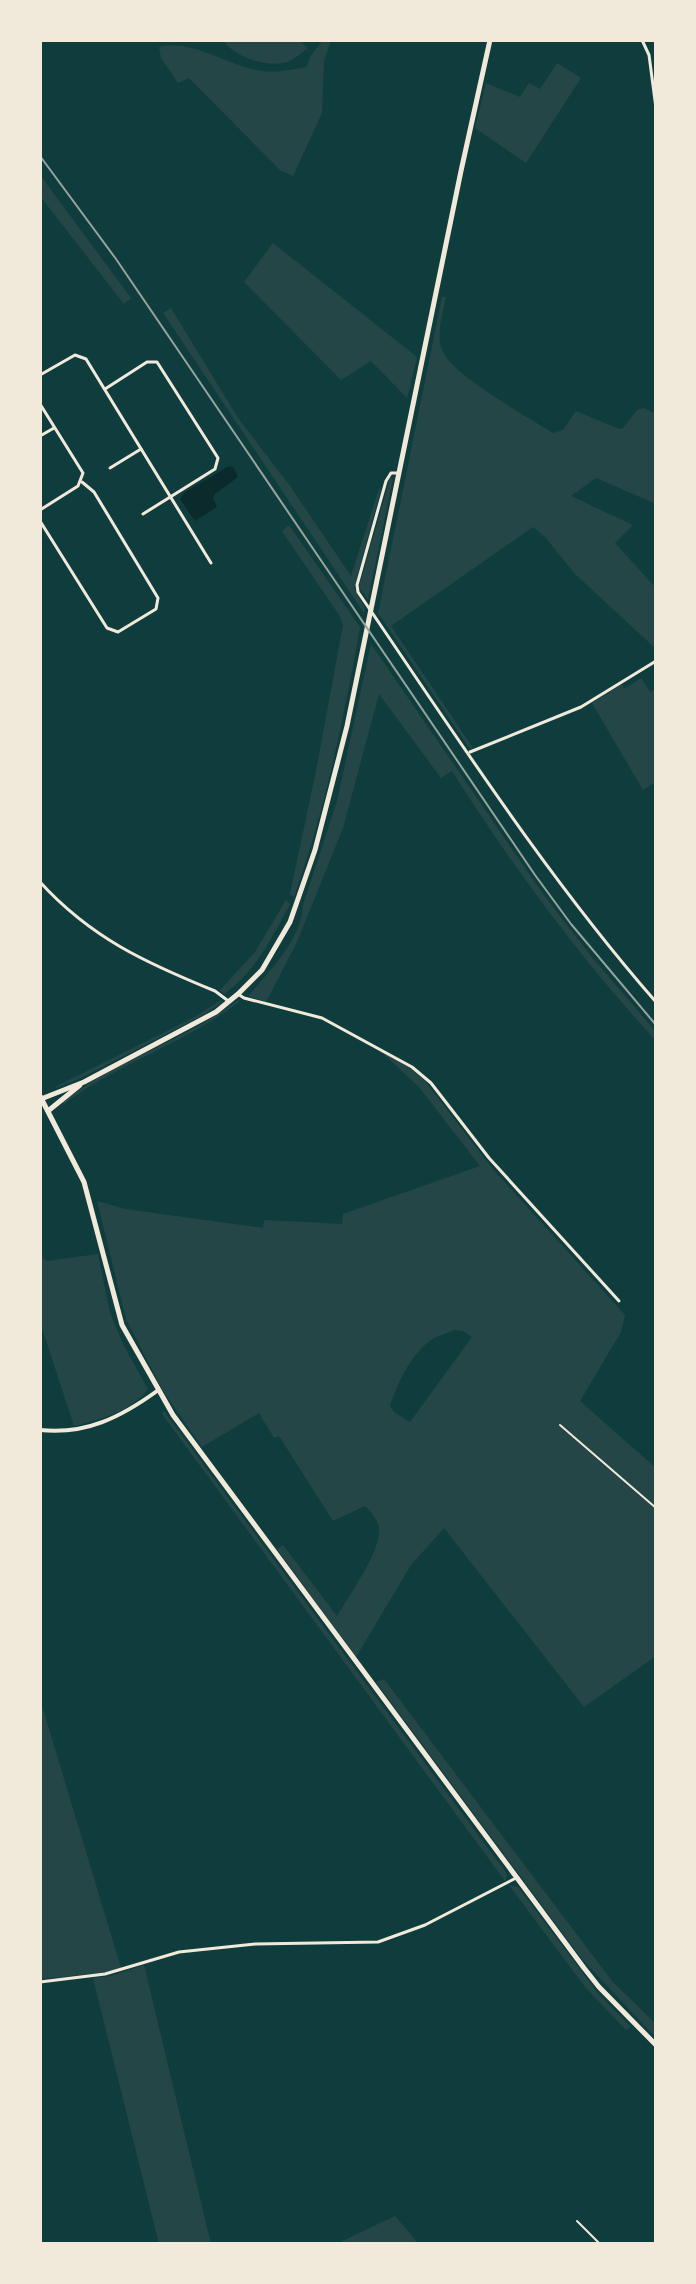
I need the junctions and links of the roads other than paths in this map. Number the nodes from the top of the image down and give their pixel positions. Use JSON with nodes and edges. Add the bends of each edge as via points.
{"nodes":[{"id":1,"x":490,"y":40,"type":"edge"},
{"id":2,"x":642,"y":40,"type":"edge"},
{"id":3,"x":656,"y":108,"type":"edge"},
{"id":4,"x":40,"y":375,"type":"edge"},
{"id":5,"x":105,"y":389,"type":"junction"},
{"id":6,"x":40,"y":404,"type":"edge"},
{"id":7,"x":54,"y":428,"type":"junction"},
{"id":8,"x":40,"y":436,"type":"edge"},
{"id":9,"x":141,"y":449,"type":"junction"},
{"id":10,"x":110,"y":468,"type":"dead end"},
{"id":11,"x":400,"y":473,"type":"junction"},
{"id":12,"x":82,"y":482,"type":"junction"},
{"id":13,"x":171,"y":497,"type":"junction"},
{"id":14,"x":40,"y":510,"type":"edge"},
{"id":15,"x":143,"y":514,"type":"dead end"},
{"id":16,"x":40,"y":521,"type":"edge"},
{"id":17,"x":211,"y":563,"type":"dead end"},
{"id":18,"x":656,"y":661,"type":"edge"},
{"id":19,"x":468,"y":752,"type":"junction"},
{"id":20,"x":40,"y":882,"type":"edge"},
{"id":21,"x":238,"y":994,"type":"junction"},
{"id":22,"x":228,"y":1002,"type":"junction"},
{"id":23,"x":656,"y":1002,"type":"edge"},
{"id":24,"x":84,"y":1082,"type":"junction"},
{"id":25,"x":41,"y":1098,"type":"edge"},
{"id":26,"x":48,"y":1111,"type":"junction"},
{"id":27,"x":619,"y":1301,"type":"dead end"},
{"id":28,"x":157,"y":1391,"type":"junction"},
{"id":29,"x":40,"y":1430,"type":"edge"},
{"id":30,"x":516,"y":1878,"type":"junction"},
{"id":31,"x":40,"y":1982,"type":"edge"},
{"id":32,"x":656,"y":2045,"type":"edge"}],
"edges":[{"from":1,"to":11,"type":"main road"},
{"from":2,"to":3,"type":"street"},
{"from":4,"to":5,"type":"street","via":[[80,355]]},
{"from":5,"to":9,"type":"street"},
{"from":5,"to":13,"type":"street","via":[[149,362],[159,364],[169,379],[218,461],[215,469]]},
{"from":6,"to":7,"type":"street"},
{"from":7,"to":8,"type":"street"},
{"from":7,"to":12,"type":"street","via":[[83,473]]},
{"from":9,"to":10,"type":"street"},
{"from":9,"to":13,"type":"street"},
{"from":11,"to":19,"type":"street","via":[[390,474],[386,481],[358,592]]},
{"from":11,"to":21,"type":"main road","via":[[330,799],[298,902],[273,954]]},
{"from":12,"to":14,"type":"street"},
{"from":12,"to":16,"type":"street","via":[[94,492],[158,598],[156,609],[118,632],[107,628]]},
{"from":13,"to":15,"type":"street"},
{"from":13,"to":17,"type":"street"},
{"from":18,"to":19,"type":"street","via":[[581,707]]},
{"from":19,"to":23,"type":"street","via":[[551,871]]},
{"from":20,"to":22,"type":"street","via":[[98,935]]},
{"from":21,"to":22,"type":"main road"},
{"from":21,"to":27,"type":"street","via":[[322,1018],[412,1067]]},
{"from":22,"to":24,"type":"main road"},
{"from":24,"to":25,"type":"main road"},
{"from":24,"to":26,"type":"main road"},
{"from":25,"to":26,"type":"main road"},
{"from":26,"to":28,"type":"main road","via":[[87,1190],[122,1325]]},
{"from":28,"to":29,"type":"street","via":[[111,1421],[74,1430]]},
{"from":28,"to":30,"type":"main road"},
{"from":30,"to":31,"type":"street","via":[[425,1925],[378,1942],[255,1944],[179,1952],[105,1974]]},
{"from":30,"to":32,"type":"main road","via":[[599,1987]]}]}
